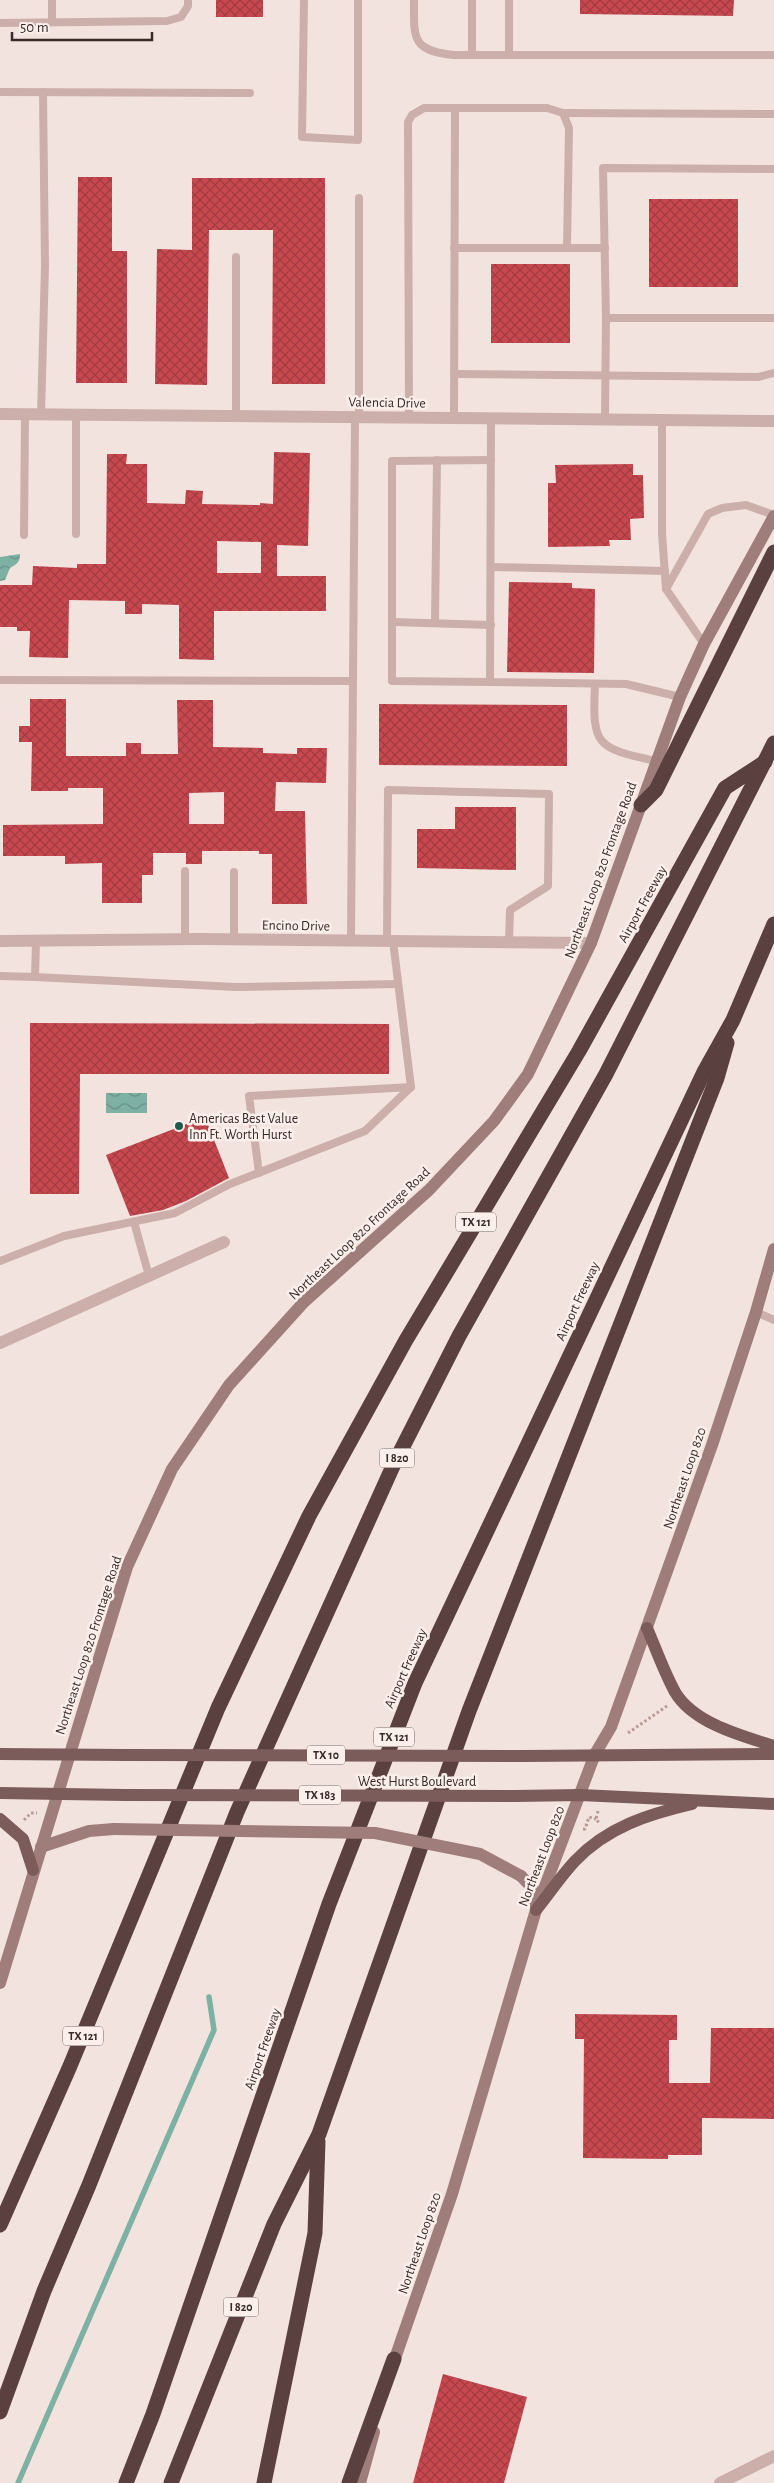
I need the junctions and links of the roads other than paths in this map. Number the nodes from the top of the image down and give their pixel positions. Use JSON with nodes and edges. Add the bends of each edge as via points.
{"nodes":[{"id":1,"x":52,"y":0,"type":"edge"},
{"id":2,"x":188,"y":0,"type":"edge"},
{"id":3,"x":304,"y":0,"type":"edge"},
{"id":4,"x":358,"y":0,"type":"edge"},
{"id":5,"x":414,"y":0,"type":"edge"},
{"id":6,"x":472,"y":0,"type":"edge"},
{"id":7,"x":509,"y":0,"type":"edge"},
{"id":8,"x":52,"y":22,"type":"junction"},
{"id":9,"x":0,"y":23,"type":"edge"},
{"id":10,"x":472,"y":55,"type":"junction"},
{"id":11,"x":509,"y":55,"type":"junction"},
{"id":12,"x":774,"y":55,"type":"edge"},
{"id":13,"x":0,"y":92,"type":"edge"},
{"id":14,"x":43,"y":92,"type":"junction"},
{"id":15,"x":250,"y":93,"type":"dead end"},
{"id":16,"x":455,"y":108,"type":"junction"},
{"id":17,"x":563,"y":113,"type":"junction"},
{"id":18,"x":774,"y":114,"type":"edge"},
{"id":19,"x":774,"y":169,"type":"edge"},
{"id":20,"x":359,"y":198,"type":"dead end"},
{"id":21,"x":454,"y":248,"type":"junction"},
{"id":22,"x":567,"y":248,"type":"junction"},
{"id":23,"x":605,"y":248,"type":"junction"},
{"id":24,"x":236,"y":257,"type":"dead end"},
{"id":25,"x":606,"y":318,"type":"junction"},
{"id":26,"x":774,"y":318,"type":"edge"},
{"id":27,"x":774,"y":373,"type":"edge"},
{"id":28,"x":454,"y":374,"type":"junction"},
{"id":29,"x":605,"y":374,"type":"junction"},
{"id":30,"x":0,"y":414,"type":"edge"},
{"id":31,"x":25,"y":415,"type":"junction"},
{"id":32,"x":41,"y":415,"type":"junction"},
{"id":33,"x":76,"y":415,"type":"junction"},
{"id":34,"x":236,"y":416,"type":"junction"},
{"id":35,"x":357,"y":417,"type":"junction"},
{"id":36,"x":409,"y":418,"type":"junction"},
{"id":37,"x":454,"y":418,"type":"junction"},
{"id":38,"x":491,"y":418,"type":"junction"},
{"id":39,"x":604,"y":419,"type":"junction"},
{"id":40,"x":662,"y":420,"type":"junction"},
{"id":41,"x":774,"y":420,"type":"edge"},
{"id":42,"x":437,"y":460,"type":"junction"},
{"id":43,"x":491,"y":460,"type":"junction"},
{"id":44,"x":774,"y":516,"type":"edge"},
{"id":45,"x":76,"y":534,"type":"dead end"},
{"id":46,"x":24,"y":535,"type":"dead end"},
{"id":47,"x":774,"y":552,"type":"edge"},
{"id":48,"x":492,"y":567,"type":"junction"},
{"id":49,"x":665,"y":571,"type":"junction"},
{"id":50,"x":666,"y":589,"type":"junction"},
{"id":51,"x":392,"y":622,"type":"junction"},
{"id":52,"x":435,"y":623,"type":"junction"},
{"id":53,"x":491,"y":625,"type":"junction"},
{"id":54,"x":704,"y":644,"type":"junction"},
{"id":55,"x":0,"y":680,"type":"edge"},
{"id":56,"x":353,"y":681,"type":"junction"},
{"id":57,"x":490,"y":682,"type":"junction"},
{"id":58,"x":595,"y":684,"type":"junction"},
{"id":59,"x":680,"y":697,"type":"junction"},
{"id":60,"x":774,"y":742,"type":"edge"},
{"id":61,"x":656,"y":761,"type":"junction"},
{"id":62,"x":766,"y":761,"type":"junction"},
{"id":63,"x":641,"y":805,"type":"junction"},
{"id":64,"x":185,"y":871,"type":"dead end"},
{"id":65,"x":234,"y":872,"type":"dead end"},
{"id":66,"x":774,"y":924,"type":"edge"},
{"id":67,"x":185,"y":940,"type":"junction"},
{"id":68,"x":234,"y":940,"type":"junction"},
{"id":69,"x":0,"y":941,"type":"edge"},
{"id":70,"x":36,"y":941,"type":"junction"},
{"id":71,"x":351,"y":941,"type":"junction"},
{"id":72,"x":390,"y":941,"type":"junction"},
{"id":73,"x":509,"y":942,"type":"junction"},
{"id":74,"x":592,"y":943,"type":"junction"},
{"id":75,"x":0,"y":976,"type":"edge"},
{"id":76,"x":35,"y":977,"type":"junction"},
{"id":77,"x":398,"y":984,"type":"junction"},
{"id":78,"x":733,"y":1020,"type":"junction"},
{"id":79,"x":411,"y":1086,"type":"junction"},
{"id":80,"x":259,"y":1173,"type":"junction"},
{"id":81,"x":134,"y":1222,"type":"junction"},
{"id":82,"x":224,"y":1242,"type":"dead end"},
{"id":83,"x":774,"y":1248,"type":"edge"},
{"id":84,"x":0,"y":1261,"type":"edge"},
{"id":85,"x":149,"y":1276,"type":"junction"},
{"id":86,"x":756,"y":1312,"type":"junction"},
{"id":87,"x":774,"y":1320,"type":"edge"},
{"id":88,"x":0,"y":1343,"type":"edge"},
{"id":89,"x":647,"y":1628,"type":"junction"},
{"id":90,"x":774,"y":1746,"type":"edge"},
{"id":91,"x":0,"y":1754,"type":"edge"},
{"id":92,"x":69,"y":1754,"type":"junction"},
{"id":93,"x":595,"y":1754,"type":"junction"},
{"id":94,"x":774,"y":1754,"type":"edge"},
{"id":95,"x":0,"y":1793,"type":"edge"},
{"id":96,"x":56,"y":1794,"type":"junction"},
{"id":97,"x":580,"y":1795,"type":"junction"},
{"id":98,"x":715,"y":1801,"type":"junction"},
{"id":99,"x":774,"y":1804,"type":"edge"},
{"id":100,"x":0,"y":1818,"type":"edge"},
{"id":101,"x":40,"y":1847,"type":"junction"},
{"id":102,"x":33,"y":1870,"type":"junction"},
{"id":103,"x":536,"y":1910,"type":"junction"},
{"id":104,"x":0,"y":1983,"type":"edge"},
{"id":105,"x":319,"y":2134,"type":"junction"},
{"id":106,"x":0,"y":2225,"type":"edge"},
{"id":107,"x":394,"y":2360,"type":"junction"},
{"id":108,"x":0,"y":2412,"type":"edge"},
{"id":109,"x":774,"y":2456,"type":"edge"},
{"id":110,"x":126,"y":2483,"type":"edge"},
{"id":111,"x":171,"y":2483,"type":"edge"},
{"id":112,"x":264,"y":2483,"type":"edge"},
{"id":113,"x":349,"y":2483,"type":"edge"},
{"id":114,"x":360,"y":2483,"type":"edge"},
{"id":115,"x":720,"y":2483,"type":"edge"}],
"edges":[{"from":1,"to":8,"type":"lane"},
{"from":2,"to":8,"type":"lane","via":[[181,17],[167,21]]},
{"from":3,"to":4,"type":"lane","via":[[302,137],[358,140]]},
{"from":5,"to":10,"type":"lane","via":[[414,31],[420,44],[434,53]]},
{"from":6,"to":10,"type":"lane"},
{"from":7,"to":11,"type":"lane"},
{"from":8,"to":9,"type":"lane"},
{"from":10,"to":11,"type":"lane"},
{"from":11,"to":12,"type":"lane"},
{"from":13,"to":14,"type":"lane"},
{"from":14,"to":15,"type":"lane"},
{"from":14,"to":32,"type":"lane","via":[[45,266]]},
{"from":16,"to":17,"type":"lane","via":[[547,108]]},
{"from":16,"to":21,"type":"lane"},
{"from":16,"to":36,"type":"lane","via":[[424,108],[412,115],[408,122]]},
{"from":17,"to":18,"type":"lane"},
{"from":17,"to":22,"type":"lane","via":[[569,128]]},
{"from":19,"to":23,"type":"lane","via":[[604,168]]},
{"from":20,"to":35,"type":"lane"},
{"from":21,"to":22,"type":"lane"},
{"from":21,"to":28,"type":"lane"},
{"from":22,"to":23,"type":"lane"},
{"from":23,"to":25,"type":"lane"},
{"from":24,"to":34,"type":"lane"},
{"from":25,"to":26,"type":"lane"},
{"from":25,"to":29,"type":"lane"},
{"from":27,"to":29,"type":"lane","via":[[758,377]]},
{"from":28,"to":29,"type":"lane"},
{"from":28,"to":37,"type":"lane"},
{"from":29,"to":39,"type":"lane"},
{"from":30,"to":31,"type":"street","name":"Valencia Drive"},
{"from":31,"to":32,"type":"street","name":"Valencia Drive"},
{"from":31,"to":46,"type":"lane"},
{"from":32,"to":33,"type":"street","name":"Valencia Drive"},
{"from":33,"to":34,"type":"street","name":"Valencia Drive"},
{"from":33,"to":45,"type":"lane"},
{"from":34,"to":35,"type":"street","name":"Valencia Drive"},
{"from":35,"to":36,"type":"street","name":"Valencia Drive"},
{"from":35,"to":56,"type":"lane"},
{"from":36,"to":37,"type":"street","name":"Valencia Drive"},
{"from":37,"to":38,"type":"street","name":"Valencia Drive"},
{"from":38,"to":39,"type":"street","name":"Valencia Drive"},
{"from":38,"to":43,"type":"lane"},
{"from":39,"to":40,"type":"street","name":"Valencia Drive"},
{"from":40,"to":41,"type":"street","name":"Valencia Drive"},
{"from":40,"to":49,"type":"lane"},
{"from":42,"to":43,"type":"lane"},
{"from":42,"to":51,"type":"lane","via":[[392,461]]},
{"from":42,"to":52,"type":"lane"},
{"from":43,"to":48,"type":"lane"},
{"from":44,"to":50,"type":"lane","via":[[746,505],[722,508],[708,514]]},
{"from":44,"to":54,"type":"main road","name":"Northeast Loop 820 Frontage Road"},
{"from":47,"to":63,"type":"highway","via":[[656,790]]},
{"from":48,"to":49,"type":"lane"},
{"from":48,"to":53,"type":"lane"},
{"from":49,"to":50,"type":"lane"},
{"from":50,"to":54,"type":"lane"},
{"from":51,"to":52,"type":"lane"},
{"from":51,"to":57,"type":"lane","via":[[392,681]]},
{"from":52,"to":53,"type":"lane"},
{"from":53,"to":57,"type":"lane"},
{"from":54,"to":59,"type":"main road","name":"Northeast Loop 820 Frontage Road"},
{"from":55,"to":56,"type":"lane"},
{"from":56,"to":71,"type":"lane"},
{"from":57,"to":58,"type":"lane"},
{"from":58,"to":59,"type":"lane","via":[[626,684]]},
{"from":58,"to":61,"type":"lane","via":[[595,730],[604,745],[622,754]]},
{"from":59,"to":61,"type":"main road","name":"Northeast Loop 820 Frontage Road"},
{"from":60,"to":62,"type":"highway","number":"I 820"},
{"from":61,"to":63,"type":"main road","name":"Northeast Loop 820 Frontage Road"},
{"from":62,"to":106,"type":"highway","name":"Airport Freeway","number":"TX 121","via":[[725,788],[579,1051],[406,1340],[308,1516],[218,1708],[70,2066]]},
{"from":62,"to":108,"type":"highway","number":"I 820","via":[[606,1074],[459,1336],[393,1466],[237,1812],[44,2291]]},
{"from":63,"to":74,"type":"main road","name":"Northeast Loop 820 Frontage Road"},
{"from":64,"to":67,"type":"lane"},
{"from":65,"to":68,"type":"lane"},
{"from":66,"to":78,"type":"highway","name":"Airport Freeway","number":"I 820"},
{"from":67,"to":68,"type":"street","name":"Encino Drive"},
{"from":67,"to":70,"type":"street","name":"Encino Drive"},
{"from":68,"to":71,"type":"street","name":"Encino Drive"},
{"from":69,"to":70,"type":"street","name":"Encino Drive"},
{"from":70,"to":76,"type":"lane"},
{"from":71,"to":72,"type":"street","name":"Encino Drive"},
{"from":72,"to":73,"type":"street","name":"Encino Drive"},
{"from":72,"to":73,"type":"lane","via":[[388,790],[549,794],[548,886],[510,910]]},
{"from":72,"to":77,"type":"lane"},
{"from":73,"to":74,"type":"street","name":"Encino Drive"},
{"from":74,"to":92,"type":"main road","name":"Northeast Loop 820 Frontage Road","via":[[528,1074],[494,1121],[429,1190],[304,1302],[229,1385],[172,1469],[126,1567]]},
{"from":75,"to":76,"type":"lane"},
{"from":76,"to":77,"type":"lane","via":[[236,987]]},
{"from":77,"to":79,"type":"lane"},
{"from":78,"to":105,"type":"highway","number":"I 820","via":[[718,1078],[469,1711]]},
{"from":78,"to":110,"type":"highway","name":"Airport Freeway","number":"TX 121","via":[[704,1072],[415,1683],[329,1904]]},
{"from":79,"to":80,"type":"lane","via":[[365,1130]]},
{"from":79,"to":80,"type":"lane","via":[[250,1096]]},
{"from":80,"to":81,"type":"lane","via":[[230,1184],[175,1213]]},
{"from":81,"to":84,"type":"lane","via":[[64,1236]]},
{"from":81,"to":85,"type":"lane"},
{"from":82,"to":85,"type":"street"},
{"from":83,"to":86,"type":"main road","name":"Northeast Loop 820"},
{"from":85,"to":88,"type":"street"},
{"from":86,"to":87,"type":"lane"},
{"from":86,"to":89,"type":"main road","name":"Northeast Loop 820"},
{"from":89,"to":90,"type":"main road","via":[[676,1693],[695,1712],[720,1729]]},
{"from":89,"to":93,"type":"main road","name":"Northeast Loop 820","via":[[611,1728]]},
{"from":91,"to":92,"type":"main road","name":"West Hurst Boulevard","number":"TX 10"},
{"from":92,"to":93,"type":"main road","name":"West Hurst Boulevard","number":"TX 10","bridge":true},
{"from":92,"to":96,"type":"main road","name":"Northeast Loop 820 Frontage Road"},
{"from":93,"to":94,"type":"main road","name":"West Hurst Boulevard","number":"TX 10"},
{"from":93,"to":97,"type":"main road","name":"Northeast Loop 820"},
{"from":95,"to":96,"type":"main road","name":"West Hurst Boulevard","number":"TX 183"},
{"from":96,"to":97,"type":"main road","name":"West Hurst Boulevard","number":"TX 183","bridge":true},
{"from":96,"to":101,"type":"main road","name":"Northeast Loop 820 Frontage Road"},
{"from":97,"to":98,"type":"main road","name":"West Hurst Boulevard"},
{"from":97,"to":103,"type":"main road","name":"Northeast Loop 820"},
{"from":98,"to":99,"type":"main road","name":"West Hurst Boulevard"},
{"from":98,"to":103,"type":"main road","via":[[652,1814],[605,1836],[576,1860]]},
{"from":100,"to":102,"type":"main road","via":[[23,1839]]},
{"from":101,"to":102,"type":"main road","name":"Northeast Loop 820 Frontage Road"},
{"from":101,"to":103,"type":"main road","bridge":true,"via":[[89,1831],[114,1829],[375,1833],[480,1854],[521,1876],[534,1890]]},
{"from":102,"to":104,"type":"main road","name":"Northeast Loop 820 Frontage Road"},
{"from":103,"to":107,"type":"main road","name":"Northeast Loop 820","via":[[452,2194]]},
{"from":105,"to":111,"type":"highway","number":"I 820","via":[[274,2224]]},
{"from":105,"to":112,"type":"highway","via":[[315,2233]]},
{"from":107,"to":113,"type":"highway"},
{"from":107,"to":114,"type":"main road","name":"Northeast Loop 820"},
{"from":109,"to":115,"type":"street"}]}
